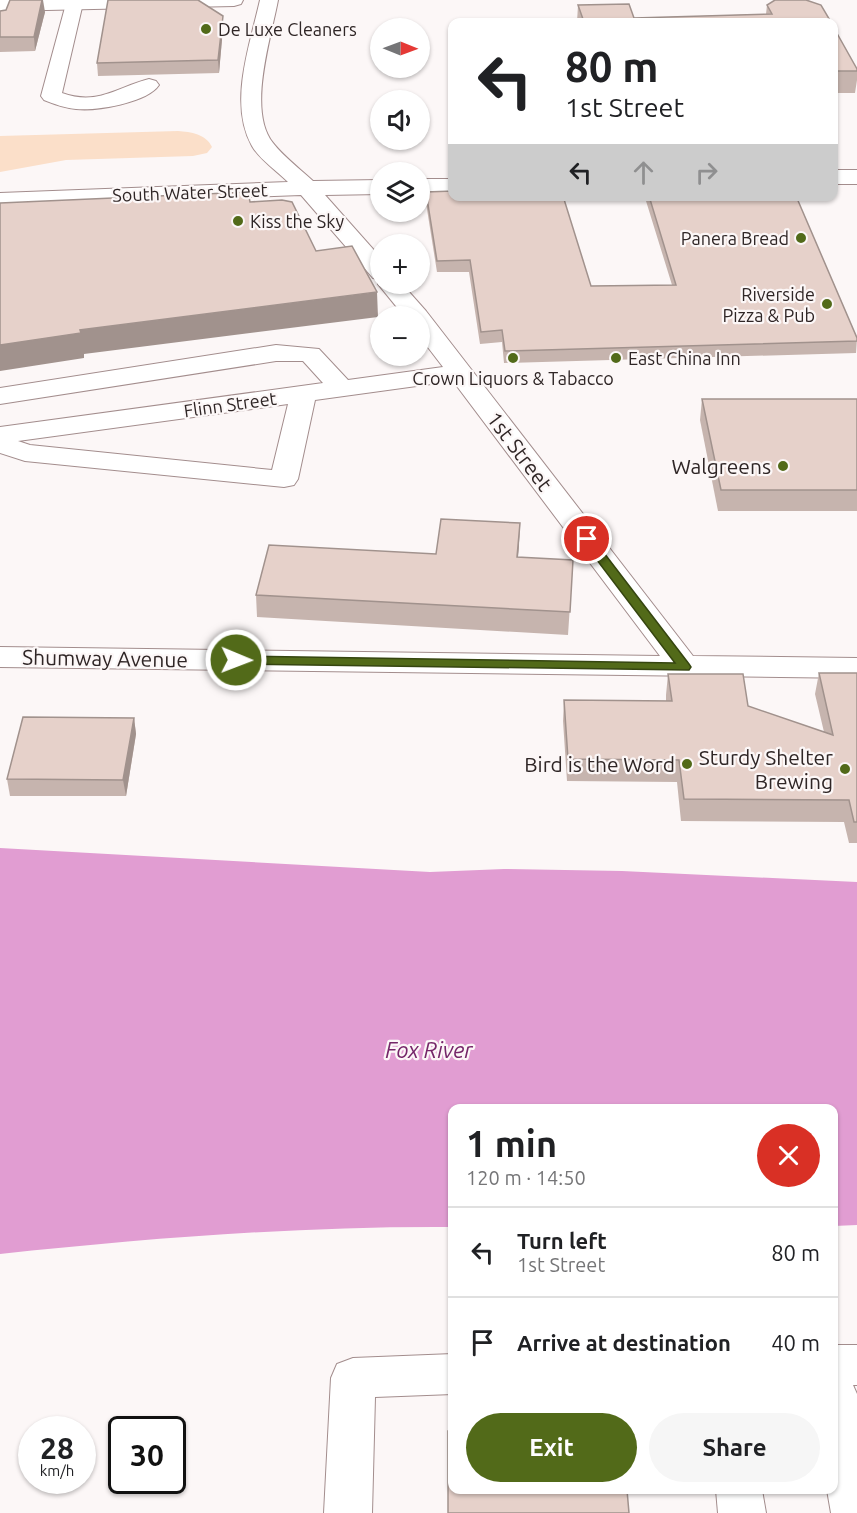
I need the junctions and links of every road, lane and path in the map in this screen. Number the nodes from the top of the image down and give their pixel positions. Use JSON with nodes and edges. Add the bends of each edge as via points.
{"nodes":[{"id":1,"x":234,"y":0,"type":"edge"},
{"id":2,"x":269,"y":0,"type":"edge"},
{"id":3,"x":148,"y":1,"type":"edge"},
{"id":4,"x":74,"y":3,"type":"junction"},
{"id":5,"x":2,"y":9,"type":"edge"},
{"id":6,"x":149,"y":85,"type":"dead end"},
{"id":7,"x":838,"y":177,"type":"edge"},
{"id":8,"x":857,"y":177,"type":"edge"},
{"id":9,"x":430,"y":186,"type":"edge"},
{"id":10,"x":448,"y":186,"type":"edge"},
{"id":11,"x":370,"y":187,"type":"edge"},
{"id":12,"x":307,"y":188,"type":"junction"},
{"id":13,"x":0,"y":200,"type":"edge"},
{"id":14,"x":370,"y":260,"type":"edge"},
{"id":15,"x":398,"y":294,"type":"edge"},
{"id":16,"x":409,"y":306,"type":"edge"},
{"id":17,"x":430,"y":333,"type":"edge"},
{"id":18,"x":460,"y":372,"type":"junction"},
{"id":19,"x":342,"y":389,"type":"junction"},
{"id":20,"x":303,"y":394,"type":"junction"},
{"id":21,"x":0,"y":396,"type":"edge"},
{"id":22,"x":1,"y":432,"type":"edge"},
{"id":23,"x":0,"y":657,"type":"edge"},
{"id":24,"x":685,"y":667,"type":"junction"},
{"id":25,"x":857,"y":668,"type":"edge"},
{"id":26,"x":838,"y":1365,"type":"edge"},
{"id":27,"x":857,"y":1365,"type":"edge"},
{"id":28,"x":448,"y":1374,"type":"edge"},
{"id":29,"x":838,"y":1415,"type":"edge"},
{"id":30,"x":740,"y":1494,"type":"edge"},
{"id":31,"x":348,"y":1513,"type":"edge"},
{"id":32,"x":742,"y":1513,"type":"edge"},
{"id":33,"x":855,"y":1513,"type":"edge"}],
"edges":[{"from":1,"to":3,"type":"street"},
{"from":2,"to":12,"type":"street","via":[[251,92],[251,117],[262,144]]},
{"from":3,"to":4,"type":"street"},
{"from":4,"to":5,"type":"street"},
{"from":4,"to":6,"type":"street","via":[[51,96],[67,103],[90,103],[135,94]]},
{"from":7,"to":8,"type":"street"},
{"from":9,"to":10,"type":"street"},
{"from":11,"to":12,"type":"street","name":"South Water Street"},
{"from":12,"to":13,"type":"street","name":"South Water Street"},
{"from":12,"to":14,"type":"street"},
{"from":15,"to":16,"type":"street"},
{"from":17,"to":18,"type":"street","name":"1st Street"},
{"from":18,"to":19,"type":"street","name":"Flinn Street"},
{"from":18,"to":24,"type":"street","name":"1st Street"},
{"from":19,"to":20,"type":"street","name":"Flinn Street"},
{"from":19,"to":21,"type":"street","via":[[310,354],[276,353]]},
{"from":20,"to":22,"type":"street","name":"Flinn Street"},
{"from":20,"to":22,"type":"street","via":[[284,479],[25,453]]},
{"from":23,"to":24,"type":"street","name":"Shumway Avenue"},
{"from":24,"to":25,"type":"street","name":"Shumway Avenue"},
{"from":26,"to":27,"type":"street"},
{"from":28,"to":31,"type":"street","via":[[353,1378]]},
{"from":29,"to":33,"type":"street"},
{"from":30,"to":32,"type":"street"}]}
